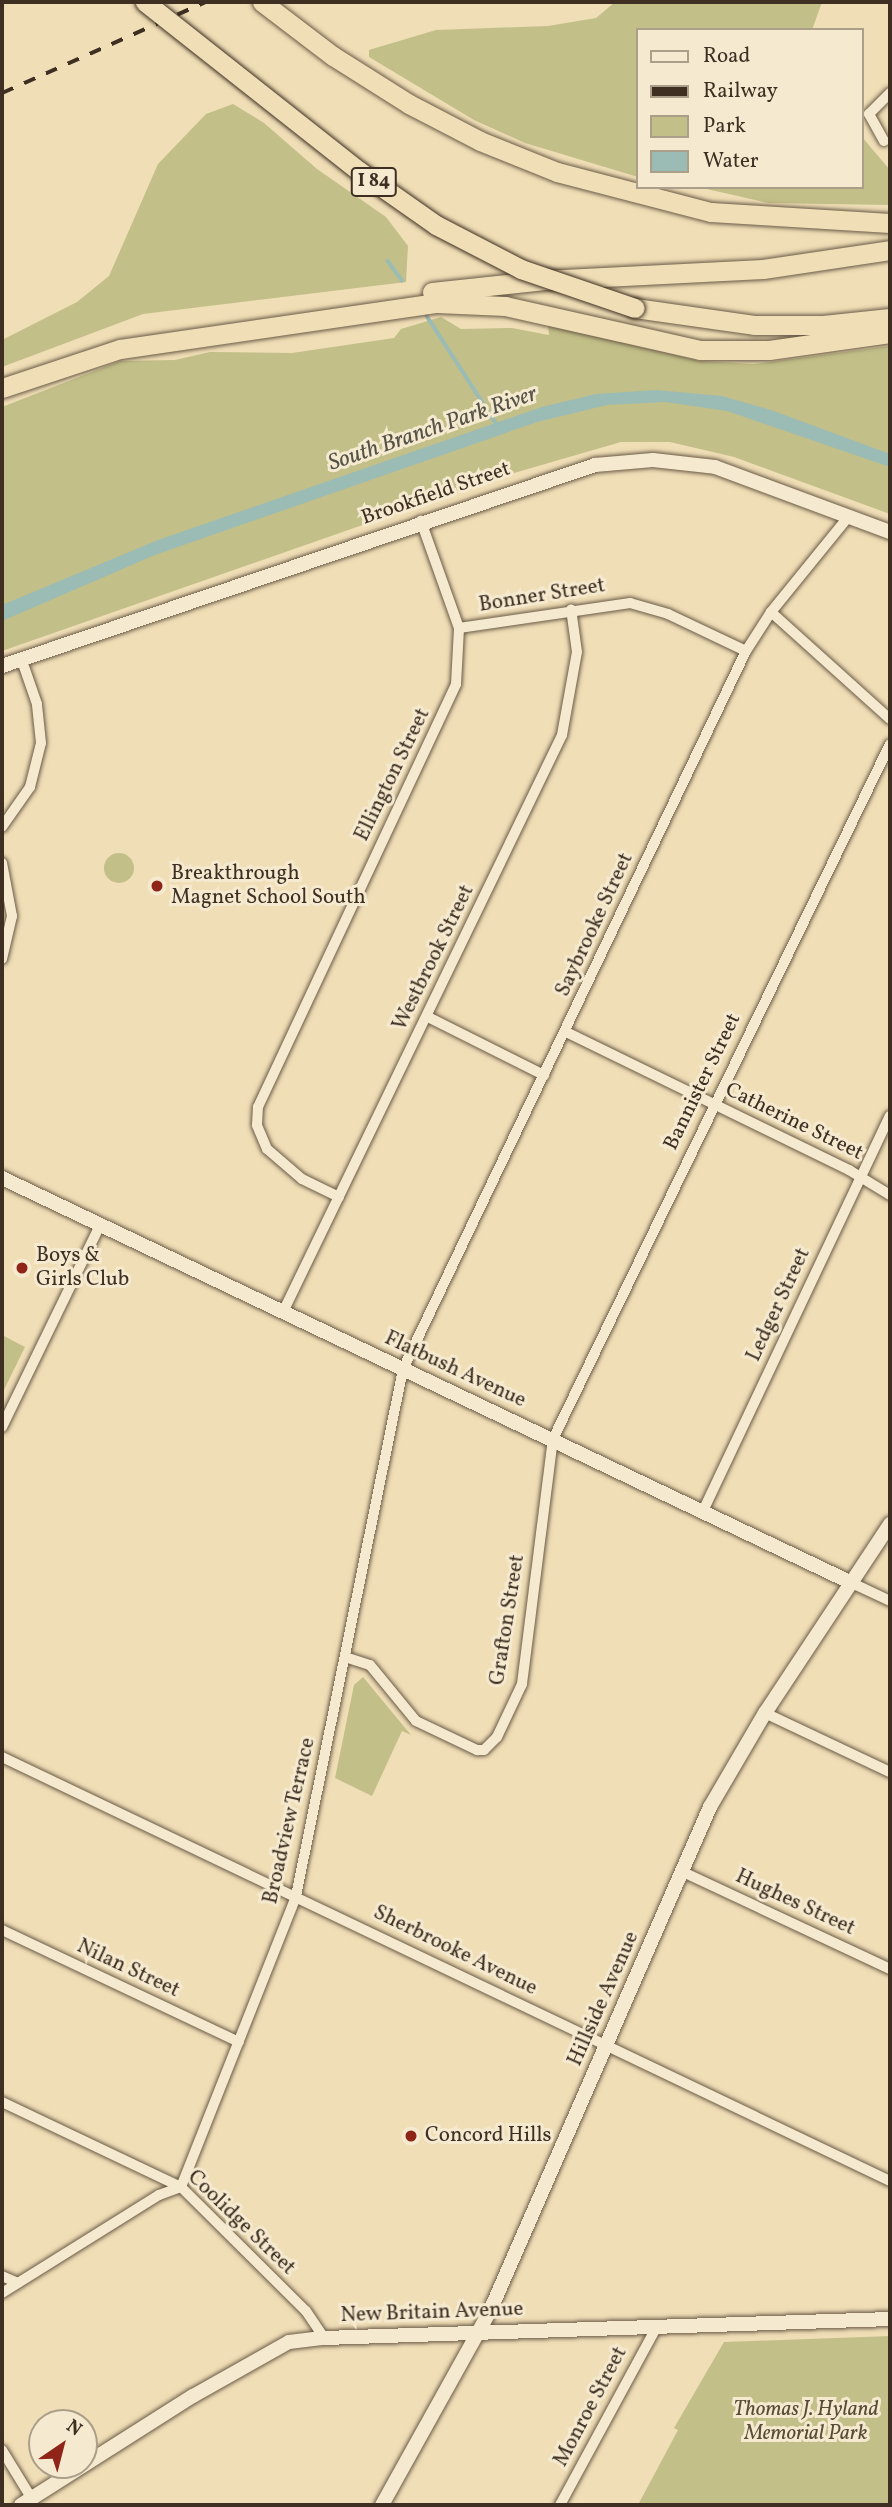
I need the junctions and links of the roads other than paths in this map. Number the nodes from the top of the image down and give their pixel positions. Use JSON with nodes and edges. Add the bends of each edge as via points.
{"nodes":[{"id":1,"x":145,"y":2,"type":"edge"},
{"id":2,"x":262,"y":2,"type":"edge"},
{"id":3,"x":890,"y":93,"type":"edge"},
{"id":4,"x":884,"y":141,"type":"dead end"},
{"id":5,"x":890,"y":223,"type":"edge"},
{"id":6,"x":890,"y":250,"type":"edge"},
{"id":7,"x":890,"y":318,"type":"edge"},
{"id":8,"x":890,"y":333,"type":"edge"},
{"id":9,"x":2,"y":377,"type":"edge"},
{"id":10,"x":2,"y":388,"type":"edge"},
{"id":11,"x":849,"y":516,"type":"junction"},
{"id":12,"x":421,"y":521,"type":"junction"},
{"id":13,"x":890,"y":531,"type":"edge"},
{"id":14,"x":571,"y":609,"type":"junction"},
{"id":15,"x":771,"y":612,"type":"junction"},
{"id":16,"x":459,"y":628,"type":"junction"},
{"id":17,"x":746,"y":651,"type":"junction"},
{"id":18,"x":21,"y":659,"type":"junction"},
{"id":19,"x":2,"y":666,"type":"edge"},
{"id":20,"x":890,"y":719,"type":"edge"},
{"id":21,"x":890,"y":744,"type":"edge"},
{"id":22,"x":2,"y":827,"type":"edge"},
{"id":23,"x":2,"y":863,"type":"edge"},
{"id":24,"x":2,"y":959,"type":"edge"},
{"id":25,"x":428,"y":1017,"type":"junction"},
{"id":26,"x":566,"y":1032,"type":"junction"},
{"id":27,"x":544,"y":1075,"type":"junction"},
{"id":28,"x":714,"y":1104,"type":"junction"},
{"id":29,"x":890,"y":1116,"type":"edge"},
{"id":30,"x":862,"y":1177,"type":"junction"},
{"id":31,"x":2,"y":1178,"type":"edge"},
{"id":32,"x":890,"y":1195,"type":"edge"},
{"id":33,"x":339,"y":1197,"type":"junction"},
{"id":34,"x":100,"y":1225,"type":"junction"},
{"id":35,"x":284,"y":1312,"type":"junction"},
{"id":36,"x":403,"y":1369,"type":"junction"},
{"id":37,"x":2,"y":1427,"type":"edge"},
{"id":38,"x":554,"y":1439,"type":"junction"},
{"id":39,"x":703,"y":1511,"type":"junction"},
{"id":40,"x":890,"y":1524,"type":"edge"},
{"id":41,"x":852,"y":1583,"type":"junction"},
{"id":42,"x":890,"y":1601,"type":"edge"},
{"id":43,"x":345,"y":1657,"type":"junction"},
{"id":44,"x":765,"y":1713,"type":"junction"},
{"id":45,"x":2,"y":1757,"type":"edge"},
{"id":46,"x":890,"y":1772,"type":"edge"},
{"id":47,"x":683,"y":1872,"type":"junction"},
{"id":48,"x":296,"y":1896,"type":"junction"},
{"id":49,"x":2,"y":1930,"type":"edge"},
{"id":50,"x":890,"y":1969,"type":"edge"},
{"id":51,"x":239,"y":2042,"type":"junction"},
{"id":52,"x":607,"y":2045,"type":"junction"},
{"id":53,"x":2,"y":2102,"type":"edge"},
{"id":54,"x":890,"y":2181,"type":"edge"},
{"id":55,"x":181,"y":2187,"type":"junction"},
{"id":56,"x":2,"y":2276,"type":"edge"},
{"id":57,"x":18,"y":2283,"type":"junction"},
{"id":58,"x":2,"y":2293,"type":"edge"},
{"id":59,"x":890,"y":2319,"type":"edge"},
{"id":60,"x":656,"y":2328,"type":"junction"},
{"id":61,"x":479,"y":2332,"type":"junction"},
{"id":62,"x":324,"y":2338,"type":"junction"},
{"id":63,"x":2,"y":2450,"type":"edge"},
{"id":64,"x":26,"y":2502,"type":"edge"},
{"id":65,"x":382,"y":2505,"type":"edge"},
{"id":66,"x":560,"y":2505,"type":"edge"}],
"edges":[{"from":1,"to":7,"type":"highway","number":"I 84","bridge":true,"via":[[341,157],[436,225],[521,269],[635,308],[754,325]]},
{"from":2,"to":5,"type":"highway","via":[[377,85],[480,141],[602,187],[737,215]]},
{"from":3,"to":4,"type":"street","via":[[869,114]]},
{"from":6,"to":9,"type":"highway","via":[[763,269],[544,280],[434,292],[124,337]]},
{"from":8,"to":10,"type":"highway","via":[[769,350],[700,350],[505,306],[430,303],[120,349]]},
{"from":11,"to":12,"type":"street","name":"Brookfield Street","via":[[715,467],[653,460],[576,469]]},
{"from":11,"to":13,"type":"street","name":"Brookfield Street"},
{"from":11,"to":15,"type":"street","name":"Saybrooke Street"},
{"from":12,"to":16,"type":"street","name":"Ellington Street"},
{"from":12,"to":18,"type":"street","name":"Brookfield Street"},
{"from":14,"to":16,"type":"street","name":"Bonner Street"},
{"from":14,"to":17,"type":"street","name":"Bonner Street","via":[[608,603],[648,607]]},
{"from":14,"to":25,"type":"street","name":"Westbrook Street","via":[[577,652],[562,735]]},
{"from":15,"to":17,"type":"street","name":"Saybrooke Street"},
{"from":15,"to":20,"type":"street"},
{"from":16,"to":33,"type":"street","name":"Ellington Street","via":[[460,662],[447,707],[258,1107],[257,1125],[267,1149],[302,1179]]},
{"from":17,"to":26,"type":"street","name":"Saybrooke Street"},
{"from":18,"to":19,"type":"street","name":"Brookfield Street"},
{"from":18,"to":22,"type":"street","via":[[37,704],[41,743],[30,787]]},
{"from":21,"to":28,"type":"street","name":"Bannister Street"},
{"from":23,"to":24,"type":"street","via":[[12,916]]},
{"from":25,"to":27,"type":"street"},
{"from":25,"to":33,"type":"street","name":"Westbrook Street"},
{"from":26,"to":27,"type":"street","name":"Saybrooke Street"},
{"from":26,"to":28,"type":"street","name":"Catherine Street"},
{"from":27,"to":36,"type":"street","name":"Saybrooke Street"},
{"from":28,"to":30,"type":"street","name":"Catherine Street"},
{"from":28,"to":38,"type":"street","name":"Bannister Street"},
{"from":29,"to":30,"type":"street","name":"Ledger Street"},
{"from":30,"to":32,"type":"street","name":"Catherine Street"},
{"from":30,"to":39,"type":"street","name":"Ledger Street"},
{"from":31,"to":34,"type":"street","name":"Flatbush Avenue"},
{"from":33,"to":35,"type":"street","name":"Westbrook Street"},
{"from":34,"to":35,"type":"street","name":"Flatbush Avenue"},
{"from":34,"to":37,"type":"street"},
{"from":35,"to":36,"type":"street","name":"Flatbush Avenue"},
{"from":36,"to":38,"type":"street","name":"Flatbush Avenue"},
{"from":36,"to":43,"type":"street","name":"Broadview Terrace"},
{"from":38,"to":39,"type":"street","name":"Flatbush Avenue"},
{"from":38,"to":43,"type":"street","name":"Grafton Street","via":[[522,1684],[492,1744],[484,1750],[470,1748],[416,1721],[370,1665]]},
{"from":39,"to":41,"type":"street","name":"Flatbush Avenue"},
{"from":40,"to":41,"type":"street","name":"Hillside Avenue"},
{"from":41,"to":42,"type":"street","name":"Flatbush Avenue"},
{"from":41,"to":44,"type":"street","name":"Hillside Avenue"},
{"from":43,"to":48,"type":"street","name":"Broadview Terrace"},
{"from":44,"to":46,"type":"street"},
{"from":44,"to":47,"type":"street","name":"Hillside Avenue","via":[[716,1797]]},
{"from":45,"to":48,"type":"street","name":"Sherbrooke Avenue"},
{"from":47,"to":50,"type":"street","name":"Hughes Street"},
{"from":47,"to":52,"type":"street","name":"Hillside Avenue"},
{"from":48,"to":51,"type":"street","name":"Broadview Terrace"},
{"from":48,"to":52,"type":"street","name":"Sherbrooke Avenue"},
{"from":49,"to":51,"type":"street","name":"Nilan Street"},
{"from":51,"to":55,"type":"street","name":"Broadview Terrace"},
{"from":52,"to":54,"type":"street","name":"Sherbrooke Avenue"},
{"from":52,"to":61,"type":"street","name":"Hillside Avenue"},
{"from":53,"to":55,"type":"street","name":"Coolidge Street"},
{"from":55,"to":57,"type":"street","via":[[159,2195]]},
{"from":55,"to":62,"type":"street","name":"Coolidge Street","via":[[306,2311]]},
{"from":56,"to":57,"type":"street"},
{"from":57,"to":58,"type":"street"},
{"from":59,"to":60,"type":"street","name":"New Britain Avenue"},
{"from":60,"to":61,"type":"street","name":"New Britain Avenue"},
{"from":60,"to":66,"type":"street","name":"Monroe Street"},
{"from":61,"to":62,"type":"street","name":"New Britain Avenue"},
{"from":61,"to":65,"type":"street","name":"Hillside Avenue"},
{"from":62,"to":64,"type":"street","name":"New Britain Avenue","via":[[289,2342],[266,2352]]},
{"from":63,"to":64,"type":"street"}]}
